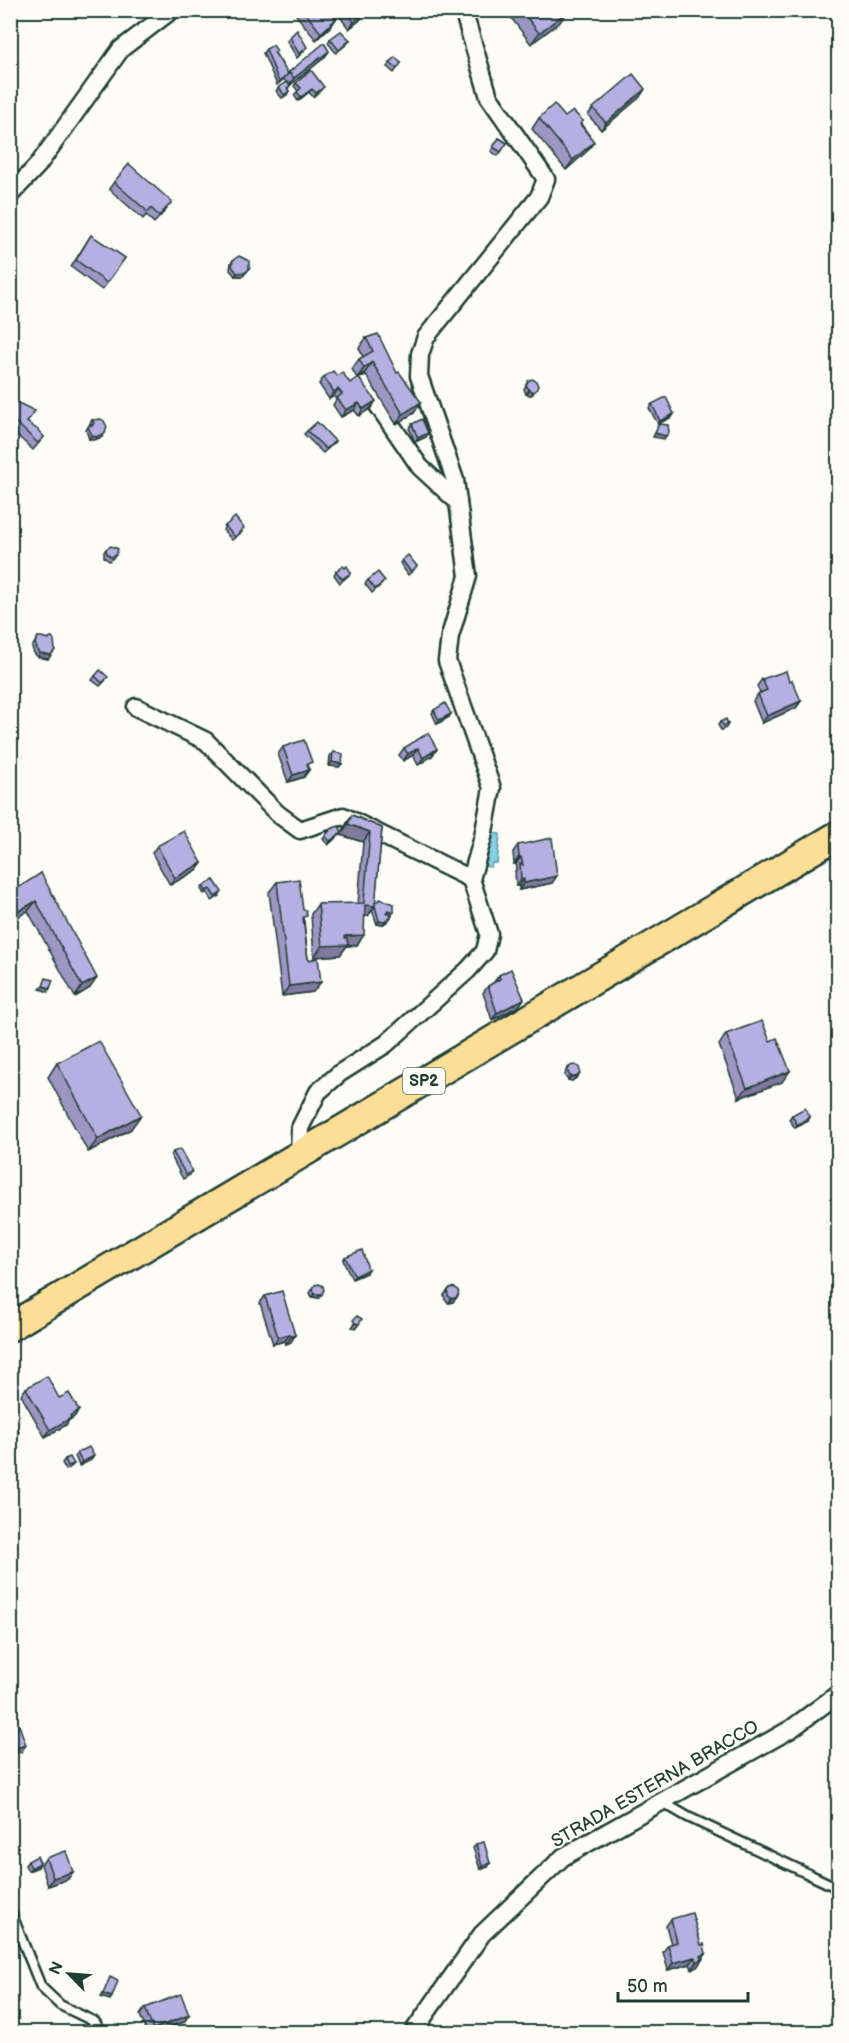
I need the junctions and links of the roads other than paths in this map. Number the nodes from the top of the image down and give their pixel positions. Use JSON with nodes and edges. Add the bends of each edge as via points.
{"nodes":[{"id":1,"x":172,"y":10,"type":"edge"},
{"id":2,"x":463,"y":10,"type":"edge"},
{"id":3,"x":10,"y":195,"type":"edge"},
{"id":4,"x":364,"y":385,"type":"edge"},
{"id":5,"x":458,"y":502,"type":"junction"},
{"id":6,"x":136,"y":707,"type":"dead end"},
{"id":7,"x":838,"y":835,"type":"edge"},
{"id":8,"x":471,"y":879,"type":"junction"},
{"id":9,"x":299,"y":1155,"type":"junction"},
{"id":10,"x":10,"y":1327,"type":"edge"},
{"id":11,"x":838,"y":1694,"type":"edge"},
{"id":12,"x":662,"y":1801,"type":"junction"},
{"id":13,"x":838,"y":1888,"type":"edge"},
{"id":14,"x":10,"y":1910,"type":"edge"},
{"id":15,"x":101,"y":2032,"type":"edge"},
{"id":16,"x":413,"y":2032,"type":"edge"}],
"edges":[{"from":1,"to":3,"type":"street","via":[[122,49],[38,165]]},
{"from":2,"to":5,"type":"street","via":[[489,97],[546,179],[539,196],[426,337],[420,354],[419,376],[455,480]]},
{"from":4,"to":5,"type":"street","via":[[420,467]]},
{"from":5,"to":8,"type":"street","via":[[468,576],[450,636],[447,661],[492,788]]},
{"from":6,"to":8,"type":"street","via":[[206,741],[300,830],[343,816]]},
{"from":7,"to":9,"type":"main road","number":"SP2"},
{"from":8,"to":9,"type":"street","via":[[489,934],[485,951],[386,1044],[318,1092],[300,1128]]},
{"from":9,"to":10,"type":"main road","number":"SP2"},
{"from":11,"to":12,"type":"street","name":"STRADA ESTERNA BRACCO","via":[[790,1729]]},
{"from":12,"to":13,"type":"lane"},
{"from":12,"to":16,"type":"street","name":"STRADA ESTERNA BRACCO","via":[[563,1857],[482,1934]]},
{"from":14,"to":15,"type":"lane","via":[[41,1987],[60,2005],[95,2022]]}]}
